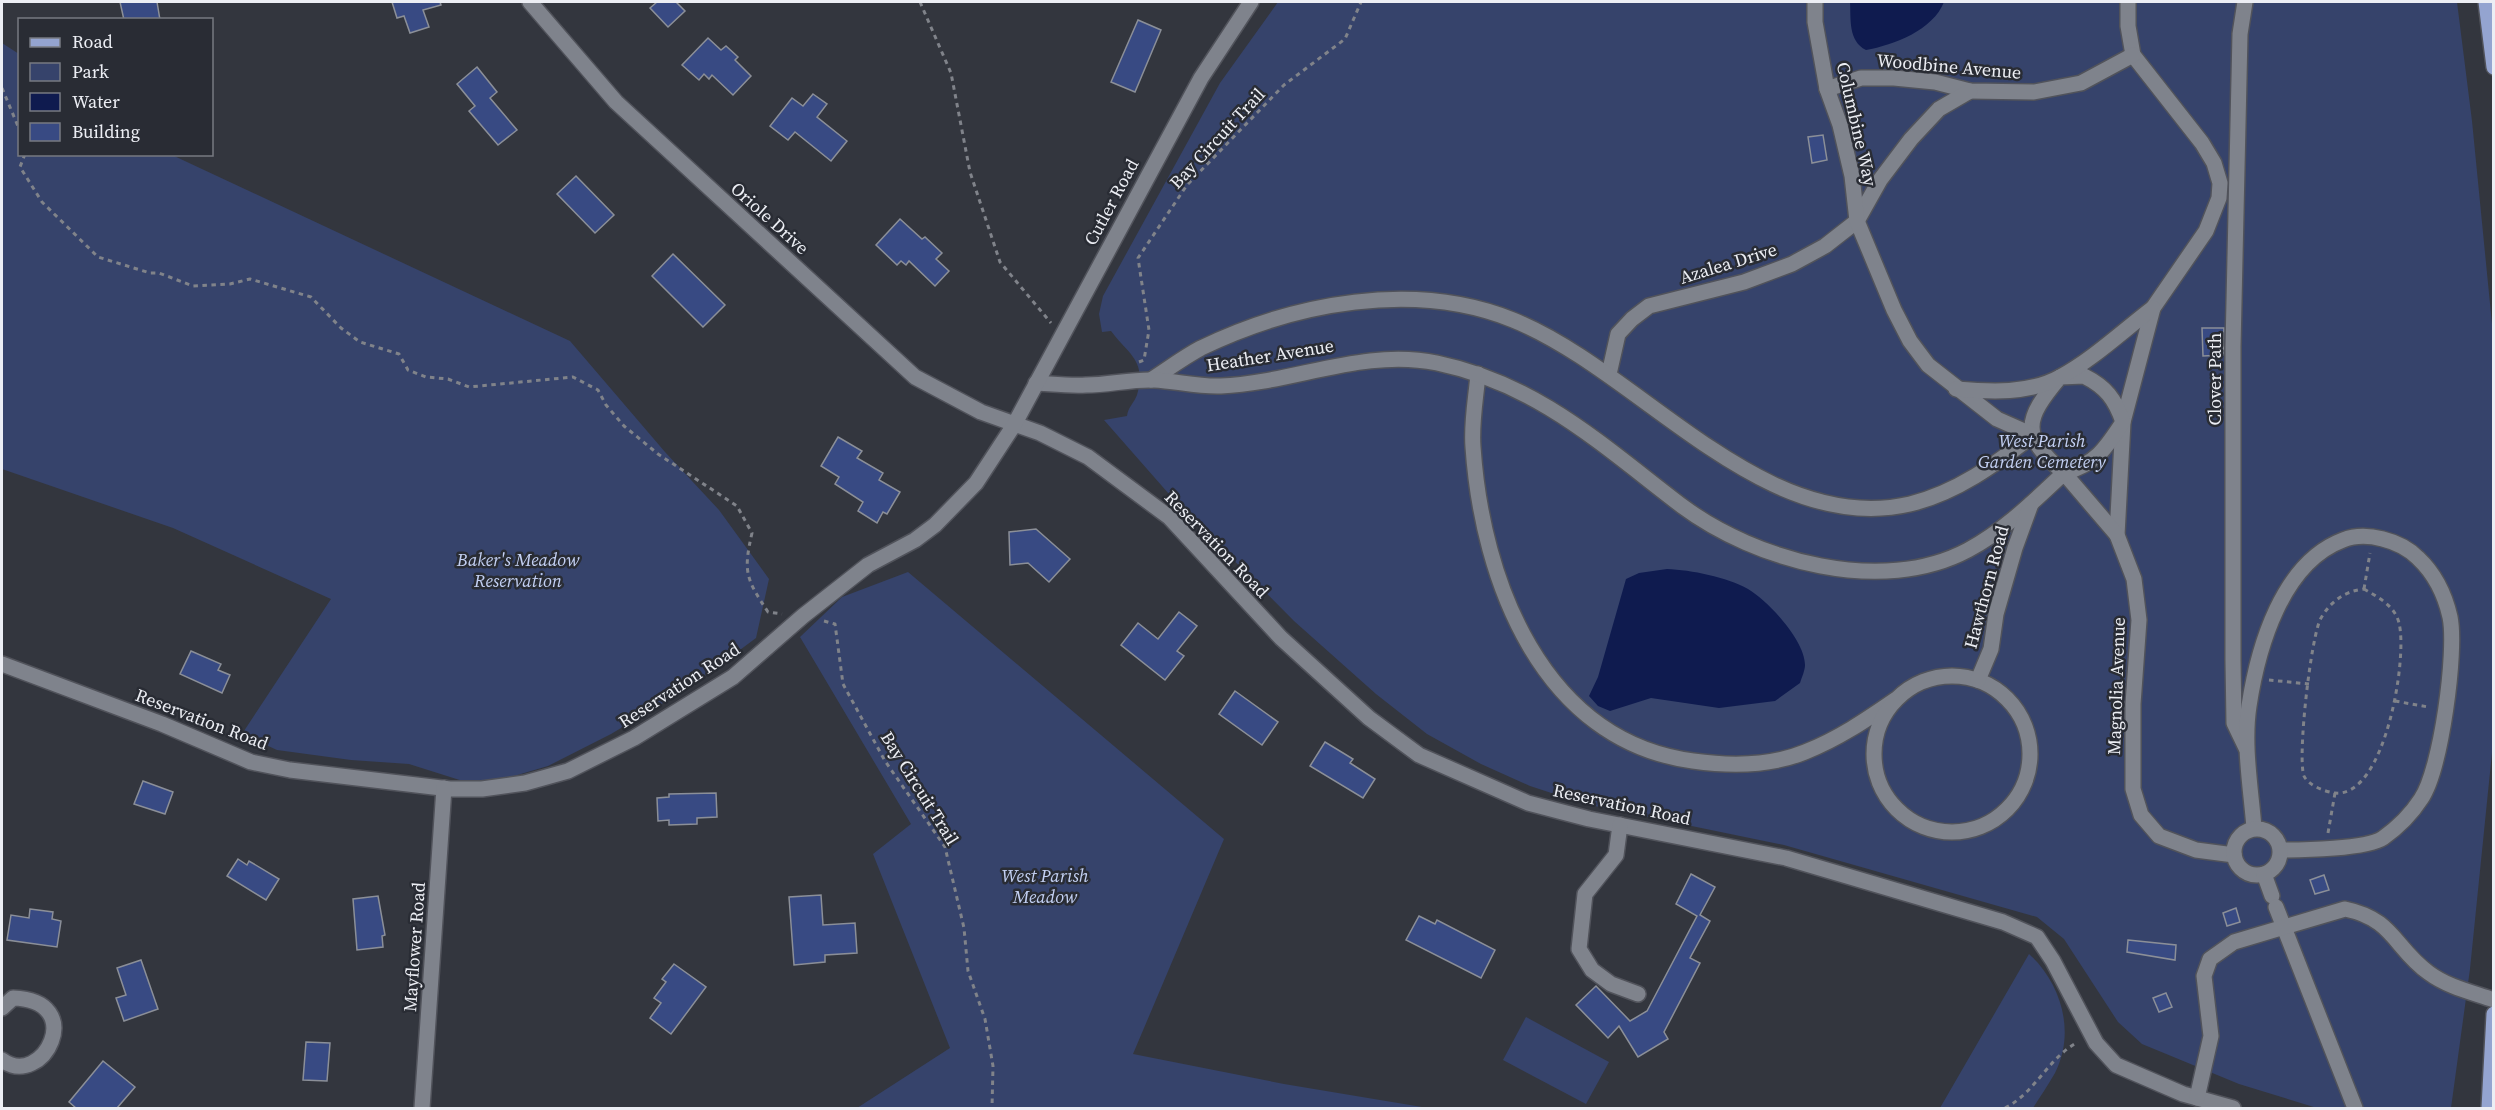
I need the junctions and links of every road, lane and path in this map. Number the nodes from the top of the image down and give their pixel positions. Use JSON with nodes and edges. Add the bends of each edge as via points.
{"nodes":[{"id":1,"x":530,"y":2,"type":"edge"},
{"id":2,"x":920,"y":2,"type":"edge"},
{"id":3,"x":1251,"y":2,"type":"edge"},
{"id":4,"x":1361,"y":2,"type":"edge"},
{"id":5,"x":1815,"y":2,"type":"edge"},
{"id":6,"x":2128,"y":2,"type":"edge"},
{"id":7,"x":2245,"y":2,"type":"edge"},
{"id":8,"x":2486,"y":2,"type":"edge"},
{"id":9,"x":2133,"y":55,"type":"junction"},
{"id":10,"x":2493,"y":67,"type":"edge"},
{"id":11,"x":2,"y":88,"type":"edge"},
{"id":12,"x":1827,"y":89,"type":"junction"},
{"id":13,"x":1970,"y":91,"type":"junction"},
{"id":14,"x":18,"y":126,"type":"edge"},
{"id":15,"x":24,"y":156,"type":"edge"},
{"id":16,"x":1857,"y":221,"type":"junction"},
{"id":17,"x":2153,"y":308,"type":"junction"},
{"id":18,"x":1062,"y":336,"type":"junction"},
{"id":19,"x":1134,"y":364,"type":"dead end"},
{"id":20,"x":1478,"y":374,"type":"junction"},
{"id":21,"x":1609,"y":374,"type":"junction"},
{"id":22,"x":2060,"y":377,"type":"junction"},
{"id":23,"x":1151,"y":380,"type":"junction"},
{"id":24,"x":1036,"y":383,"type":"junction"},
{"id":25,"x":1956,"y":389,"type":"junction"},
{"id":26,"x":2123,"y":422,"type":"junction"},
{"id":27,"x":1014,"y":425,"type":"junction"},
{"id":28,"x":2033,"y":435,"type":"junction"},
{"id":29,"x":2064,"y":473,"type":"junction"},
{"id":30,"x":2031,"y":504,"type":"junction"},
{"id":31,"x":2117,"y":535,"type":"junction"},
{"id":32,"x":2372,"y":538,"type":"junction"},
{"id":33,"x":2364,"y":590,"type":"junction"},
{"id":34,"x":803,"y":616,"type":"junction"},
{"id":35,"x":2,"y":664,"type":"edge"},
{"id":36,"x":2256,"y":679,"type":"junction"},
{"id":37,"x":1978,"y":680,"type":"junction"},
{"id":38,"x":2309,"y":684,"type":"junction"},
{"id":39,"x":1895,"y":700,"type":"junction"},
{"id":40,"x":2395,"y":700,"type":"junction"},
{"id":41,"x":2445,"y":711,"type":"junction"},
{"id":42,"x":2248,"y":753,"type":"junction"},
{"id":43,"x":444,"y":788,"type":"junction"},
{"id":44,"x":2335,"y":793,"type":"junction"},
{"id":45,"x":1620,"y":825,"type":"junction"},
{"id":46,"x":2254,"y":828,"type":"junction"},
{"id":47,"x":2281,"y":850,"type":"junction"},
{"id":48,"x":2325,"y":850,"type":"junction"},
{"id":49,"x":2234,"y":855,"type":"junction"},
{"id":50,"x":2264,"y":874,"type":"junction"},
{"id":51,"x":2284,"y":927,"type":"junction"},
{"id":52,"x":1638,"y":994,"type":"dead end"},
{"id":53,"x":2493,"y":1000,"type":"edge"},
{"id":54,"x":2,"y":1008,"type":"edge"},
{"id":55,"x":2493,"y":1014,"type":"edge"},
{"id":56,"x":2092,"y":1036,"type":"junction"},
{"id":57,"x":2,"y":1060,"type":"edge"},
{"id":58,"x":2197,"y":1098,"type":"junction"},
{"id":59,"x":422,"y":1108,"type":"edge"},
{"id":60,"x":992,"y":1108,"type":"edge"},
{"id":61,"x":2005,"y":1108,"type":"edge"},
{"id":62,"x":2233,"y":1108,"type":"edge"},
{"id":63,"x":2355,"y":1108,"type":"edge"},
{"id":64,"x":2489,"y":1108,"type":"edge"}],
"edges":[{"from":1,"to":27,"type":"street","name":"Oriole Drive","via":[[616,102],[915,377]]},
{"from":2,"to":18,"type":"path","via":[[951,73],[970,172],[1000,262]]},
{"from":3,"to":18,"type":"street","name":"Cutler Road","via":[[1201,78]]},
{"from":4,"to":19,"type":"path","name":"Bay Circuit Trail","via":[[1346,39],[1284,85],[1187,185],[1138,258],[1149,330],[1144,360]]},
{"from":5,"to":12,"type":"street","name":"Columbine Way"},
{"from":6,"to":9,"type":"street","name":"Magnolia Avenue"},
{"from":7,"to":42,"type":"street","name":"Clover Path","via":[[2240,46],[2233,347],[2233,671],[2234,723]]},
{"from":8,"to":10,"type":"main road"},
{"from":9,"to":13,"type":"street","name":"Woodbine Avenue","via":[[2080,83],[2034,92]]},
{"from":9,"to":17,"type":"street","name":"Magnolia Avenue","via":[[2202,143],[2220,183],[2219,198],[2206,231]]},
{"from":11,"to":14,"type":"path"},
{"from":12,"to":13,"type":"street","name":"Woodbine Avenue","via":[[1861,78],[1894,78]]},
{"from":12,"to":16,"type":"street","name":"Columbine Way","via":[[1848,156]]},
{"from":13,"to":16,"type":"street","name":"Azalea Drive","via":[[1939,109],[1911,139],[1880,180]]},
{"from":15,"to":34,"type":"path","via":[[20,167],[42,202],[98,257],[193,286],[250,279],[311,297],[328,318],[360,342],[399,354],[408,370],[426,377],[448,379],[469,387],[573,377],[598,390],[606,405],[642,442],[737,506],[752,533],[746,558],[748,583],[768,612]]},
{"from":16,"to":21,"type":"street","name":"Azalea Drive","via":[[1825,246],[1792,264],[1744,282],[1649,306],[1618,334]]},
{"from":16,"to":25,"type":"street","name":"Columbine Way","via":[[1910,341]]},
{"from":17,"to":22,"type":"street"},
{"from":17,"to":26,"type":"street","name":"Magnolia Avenue"},
{"from":18,"to":24,"type":"street","name":"Cutler Road"},
{"from":20,"to":23,"type":"street","name":"Heather Avenue","via":[[1436,363],[1398,359],[1339,364],[1222,386]]},
{"from":20,"to":30,"type":"street","name":"Heather Avenue","via":[[1506,383],[1587,431],[1684,507],[1722,530],[1800,563],[1872,571],[1941,561],[1968,550]]},
{"from":20,"to":39,"type":"street","via":[[1472,444],[1485,533],[1498,577],[1515,623],[1538,661],[1590,719],[1629,742],[1673,758],[1721,765],[1803,753],[1844,735]]},
{"from":21,"to":23,"type":"street","name":"Heather Avenue","via":[[1513,320],[1424,300],[1387,300],[1328,304],[1281,317],[1199,349]]},
{"from":21,"to":28,"type":"street","name":"Heather Avenue","via":[[1726,458],[1772,484],[1810,499],[1848,507],[1912,504],[1947,491],[1982,473]]},
{"from":22,"to":25,"type":"street","via":[[2023,389]]},
{"from":22,"to":26,"type":"street","via":[[2084,376],[2096,382],[2116,401]]},
{"from":22,"to":28,"type":"street","via":[[2037,405]]},
{"from":23,"to":24,"type":"street","via":[[1085,386]]},
{"from":24,"to":27,"type":"street","name":"Cutler Road"},
{"from":25,"to":28,"type":"street","name":"Columbine Way","via":[[1997,419]]},
{"from":26,"to":29,"type":"street","via":[[2105,451],[2085,466]]},
{"from":26,"to":31,"type":"street","name":"Magnolia Avenue"},
{"from":27,"to":34,"type":"street","name":"Reservation Road","via":[[976,483],[935,525],[868,566]]},
{"from":27,"to":45,"type":"street","name":"Reservation Road","via":[[1088,457],[1169,517],[1281,638],[1369,718],[1419,755],[1528,803]]},
{"from":28,"to":29,"type":"street","via":[[2036,445]]},
{"from":29,"to":30,"type":"street","name":"Heather Avenue"},
{"from":29,"to":31,"type":"street"},
{"from":30,"to":37,"type":"street","name":"Hawthorn Road","via":[[2002,592],[1991,649]]},
{"from":31,"to":49,"type":"street","name":"Magnolia Avenue","via":[[2134,579],[2139,620],[2133,704],[2136,803],[2159,836],[2196,850]]},
{"from":32,"to":33,"type":"path"},
{"from":32,"to":36,"type":"street","via":[[2355,535],[2329,545],[2301,569],[2279,602]]},
{"from":32,"to":41,"type":"street","via":[[2392,541],[2417,556],[2437,580],[2450,618],[2450,679]]},
{"from":33,"to":38,"type":"path","via":[[2348,590],[2320,619]]},
{"from":33,"to":40,"type":"path","via":[[2384,600],[2399,621],[2401,644]]},
{"from":34,"to":43,"type":"street","name":"Reservation Road","via":[[733,677],[634,738],[568,771],[482,789]]},
{"from":34,"to":60,"type":"path","name":"Bay Circuit Trail","via":[[835,624],[843,684],[885,760],[945,847],[964,928],[968,971],[985,1019],[993,1066]]},
{"from":35,"to":43,"type":"street","name":"Reservation Road","via":[[251,762]]},
{"from":36,"to":38,"type":"path"},
{"from":36,"to":42,"type":"street","via":[[2249,707]]},
{"from":37,"to":39,"type":"street","via":[[1938,677],[1920,683]]},
{"from":37,"to":39,"type":"street","via":[[2000,692],[2017,710],[2028,733],[2031,757],[2025,782],[2013,804],[1994,820],[1971,830],[1946,832],[1922,826],[1900,813],[1884,794],[1875,770],[1874,745],[1881,721]]},
{"from":38,"to":44,"type":"path","via":[[2301,756],[2304,776],[2315,786]]},
{"from":40,"to":41,"type":"path"},
{"from":40,"to":44,"type":"path","via":[[2376,763],[2348,791]]},
{"from":41,"to":48,"type":"street","via":[[2423,797],[2402,822],[2382,839]]},
{"from":42,"to":46,"type":"street"},
{"from":43,"to":59,"type":"street","name":"Mayflower Road"},
{"from":44,"to":48,"type":"path"},
{"from":45,"to":52,"type":"street","via":[[1616,855],[1585,894],[1579,949],[1592,970],[1611,984]]},
{"from":45,"to":56,"type":"street","name":"Reservation Road","via":[[1786,858],[2003,922],[2037,937]]},
{"from":46,"to":47,"type":"street","via":[[2269,831]]},
{"from":46,"to":49,"type":"street","via":[[2241,834]]},
{"from":47,"to":48,"type":"street"},
{"from":47,"to":50,"type":"street","via":[[2276,865]]},
{"from":49,"to":50,"type":"street","via":[[2236,863],[2248,874]]},
{"from":50,"to":51,"type":"street"},
{"from":51,"to":53,"type":"street","via":[[2345,909],[2363,913],[2386,927],[2428,972],[2453,987]]},
{"from":51,"to":58,"type":"street","via":[[2235,942],[2210,959],[2204,976],[2211,1036]]},
{"from":51,"to":63,"type":"street"},
{"from":54,"to":57,"type":"street","via":[[13,998],[30,998],[47,1008],[53,1021],[51,1046],[42,1056],[25,1066]]},
{"from":55,"to":64,"type":"main road"},
{"from":56,"to":58,"type":"street","name":"Reservation Road","via":[[2116,1065]]},
{"from":56,"to":61,"type":"path","via":[[2065,1049],[2020,1100]]},
{"from":58,"to":62,"type":"street","name":"Reservation Road"}]}
